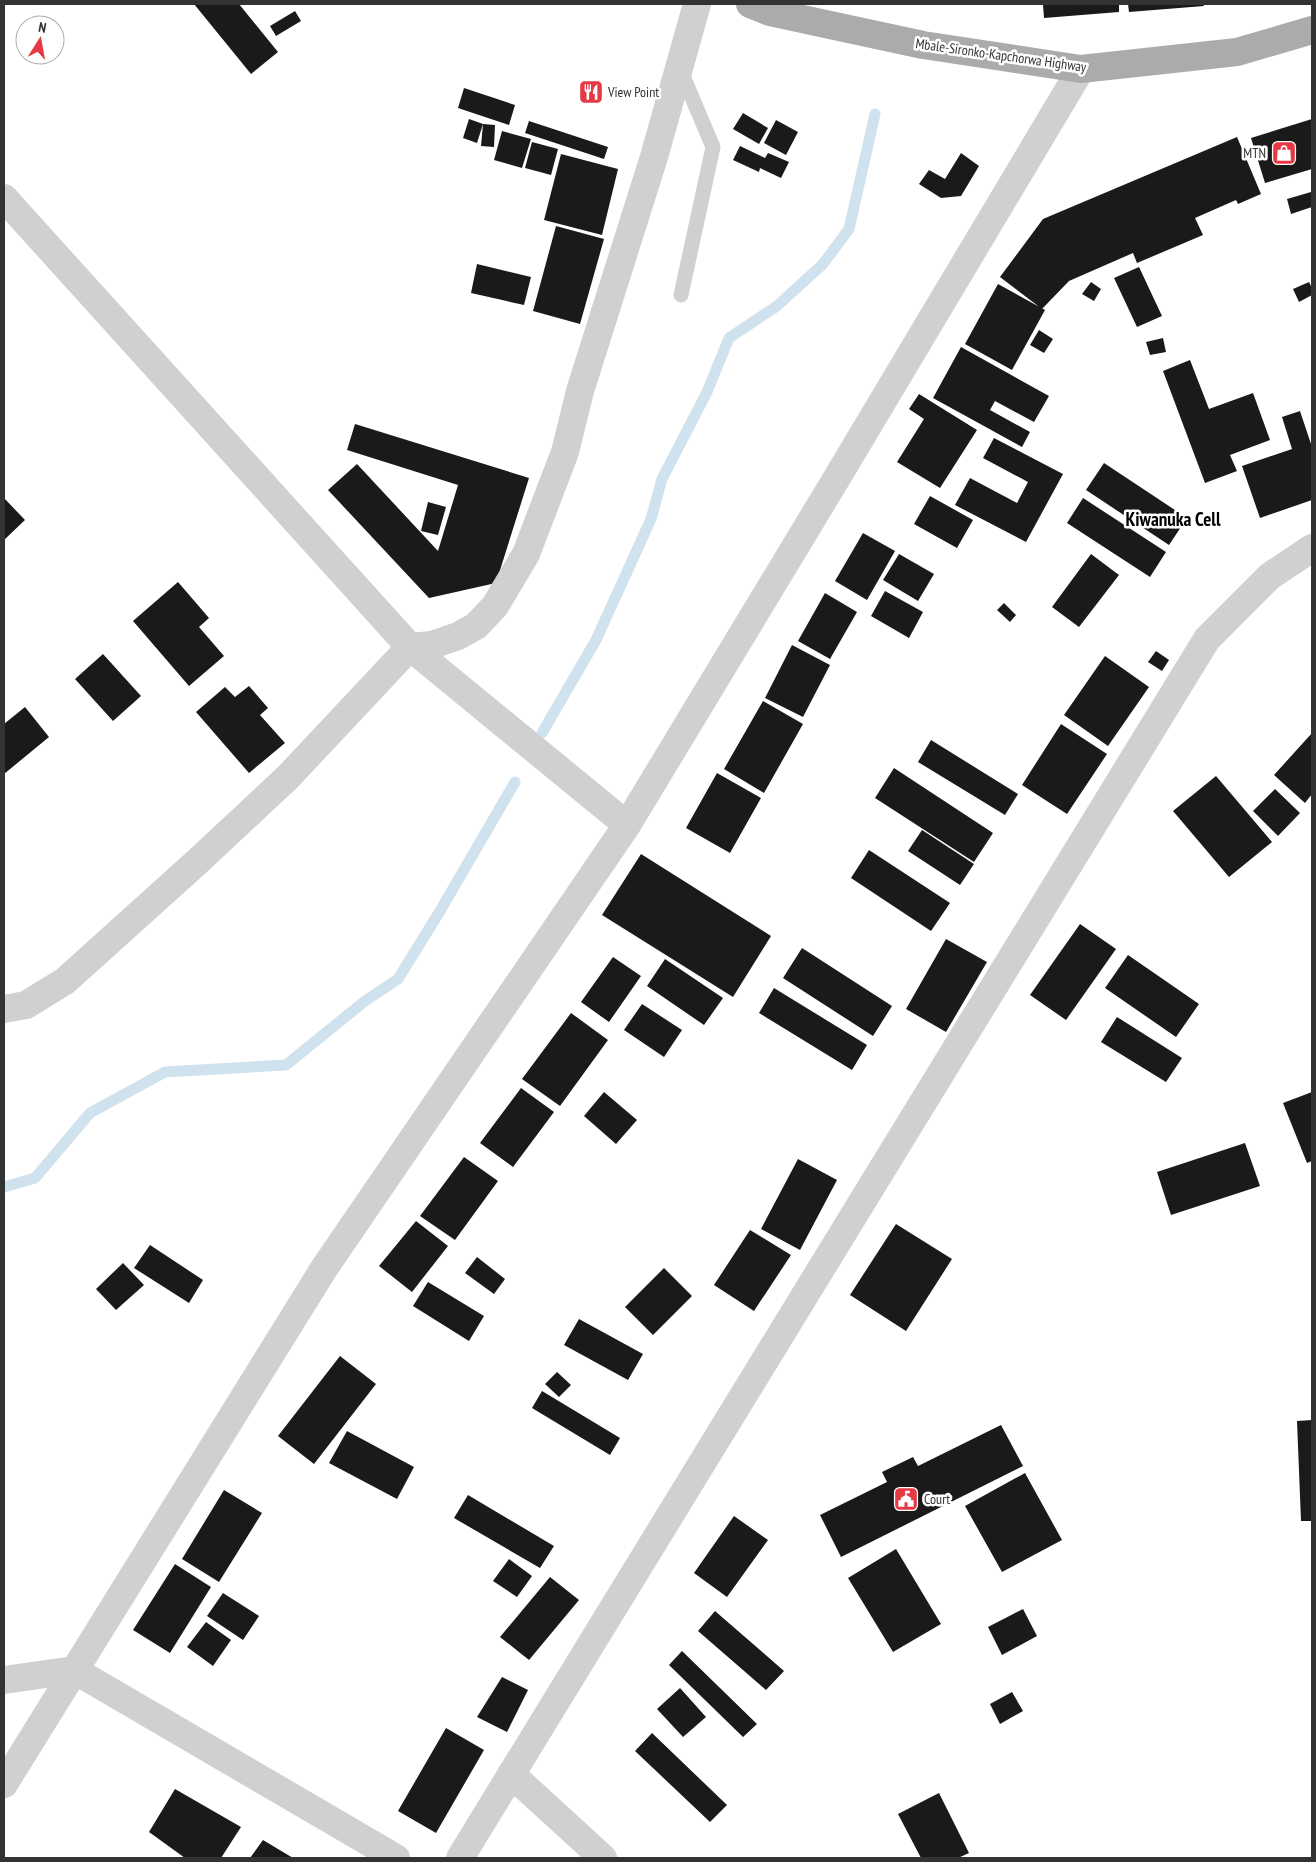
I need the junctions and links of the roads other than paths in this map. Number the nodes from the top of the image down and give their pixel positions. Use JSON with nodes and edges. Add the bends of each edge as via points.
{"nodes":[{"id":1,"x":697,"y":4,"type":"edge"},
{"id":2,"x":750,"y":4,"type":"edge"},
{"id":3,"x":1312,"y":30,"type":"edge"},
{"id":4,"x":680,"y":67,"type":"junction"},
{"id":5,"x":1080,"y":69,"type":"junction"},
{"id":6,"x":4,"y":198,"type":"edge"},
{"id":7,"x":681,"y":295,"type":"dead end"},
{"id":8,"x":1312,"y":548,"type":"edge"},
{"id":9,"x":410,"y":647,"type":"junction"},
{"id":10,"x":627,"y":825,"type":"junction"},
{"id":11,"x":4,"y":1009,"type":"edge"},
{"id":12,"x":74,"y":1670,"type":"junction"},
{"id":13,"x":4,"y":1680,"type":"edge"},
{"id":14,"x":511,"y":1774,"type":"junction"},
{"id":15,"x":4,"y":1784,"type":"edge"},
{"id":16,"x":396,"y":1858,"type":"edge"},
{"id":17,"x":460,"y":1858,"type":"edge"},
{"id":18,"x":603,"y":1858,"type":"edge"}],
"edges":[{"from":1,"to":4,"type":"street"},
{"from":2,"to":5,"type":"main road","name":"Mbale-Sironko-Kapchorwa Highway","via":[[770,12],[923,45]]},
{"from":3,"to":5,"type":"main road","name":"Mbale-Sironko-Kapchorwa Highway","via":[[1237,52]]},
{"from":4,"to":7,"type":"lane","via":[[713,147]]},
{"from":4,"to":9,"type":"street","via":[[580,390],[565,452],[526,554],[495,606],[476,626],[432,645]]},
{"from":5,"to":10,"type":"street"},
{"from":6,"to":9,"type":"street"},
{"from":8,"to":14,"type":"street","via":[[1270,576],[1207,639]]},
{"from":9,"to":10,"type":"street"},
{"from":9,"to":11,"type":"street","via":[[288,777],[80,968],[26,1005]]},
{"from":10,"to":12,"type":"street","via":[[324,1270]]},
{"from":12,"to":13,"type":"street"},
{"from":12,"to":15,"type":"street"},
{"from":12,"to":16,"type":"street"},
{"from":14,"to":17,"type":"street"},
{"from":14,"to":18,"type":"street"}]}
